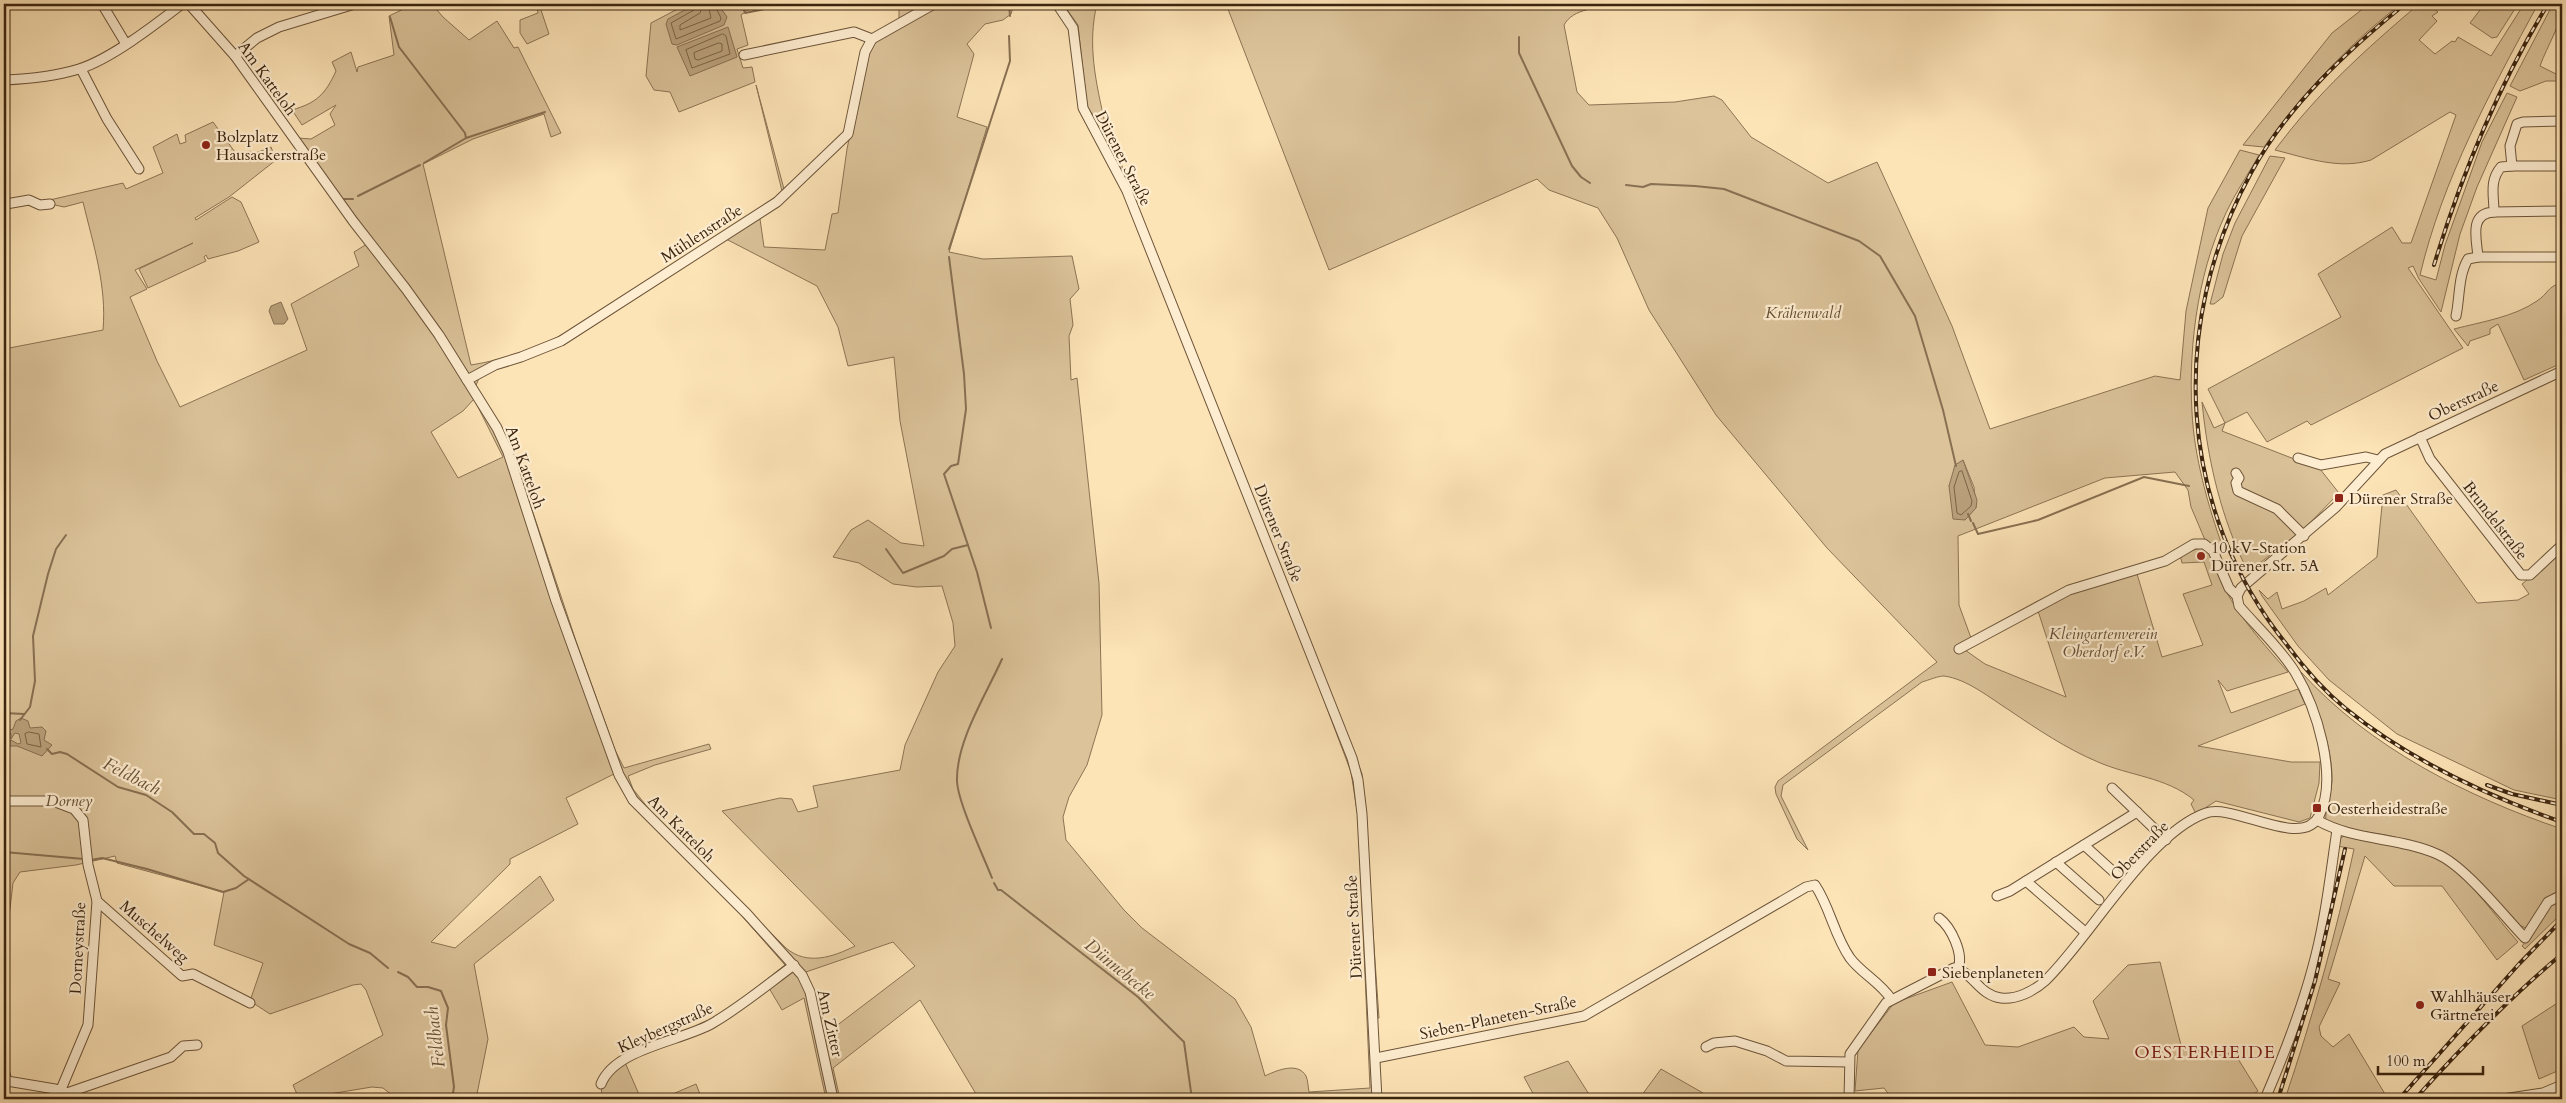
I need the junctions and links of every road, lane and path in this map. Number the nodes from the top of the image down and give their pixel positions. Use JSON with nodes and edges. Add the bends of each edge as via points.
{"nodes":[{"id":1,"x":102,"y":4,"type":"edge"},
{"id":2,"x":182,"y":4,"type":"edge"},
{"id":3,"x":189,"y":4,"type":"edge"},
{"id":4,"x":355,"y":4,"type":"edge"},
{"id":5,"x":934,"y":4,"type":"edge"},
{"id":6,"x":1057,"y":4,"type":"edge"},
{"id":7,"x":872,"y":39,"type":"junction"},
{"id":8,"x":126,"y":44,"type":"junction"},
{"id":9,"x":744,"y":55,"type":"dead end"},
{"id":10,"x":235,"y":56,"type":"junction"},
{"id":11,"x":80,"y":69,"type":"junction"},
{"id":12,"x":4,"y":80,"type":"edge"},
{"id":13,"x":2562,"y":121,"type":"edge"},
{"id":14,"x":2512,"y":166,"type":"junction"},
{"id":15,"x":2562,"y":166,"type":"edge"},
{"id":16,"x":139,"y":169,"type":"dead end"},
{"id":17,"x":4,"y":201,"type":"edge"},
{"id":18,"x":50,"y":204,"type":"dead end"},
{"id":19,"x":2562,"y":211,"type":"edge"},
{"id":20,"x":2494,"y":212,"type":"junction"},
{"id":21,"x":2562,"y":256,"type":"edge"},
{"id":22,"x":2478,"y":257,"type":"junction"},
{"id":23,"x":2456,"y":316,"type":"dead end"},
{"id":24,"x":2562,"y":371,"type":"edge"},
{"id":25,"x":467,"y":380,"type":"junction"},
{"id":26,"x":2420,"y":437,"type":"junction"},
{"id":27,"x":2298,"y":458,"type":"dead end"},
{"id":28,"x":2378,"y":460,"type":"junction"},
{"id":29,"x":2236,"y":473,"type":"dead end"},
{"id":30,"x":2304,"y":536,"type":"junction"},
{"id":31,"x":2562,"y":545,"type":"edge"},
{"id":32,"x":2237,"y":596,"type":"junction"},
{"id":33,"x":1959,"y":649,"type":"dead end"},
{"id":34,"x":2112,"y":788,"type":"dead end"},
{"id":35,"x":4,"y":800,"type":"edge"},
{"id":36,"x":2137,"y":812,"type":"junction"},
{"id":37,"x":2317,"y":820,"type":"junction"},
{"id":38,"x":2337,"y":830,"type":"junction"},
{"id":39,"x":2166,"y":840,"type":"junction"},
{"id":40,"x":2084,"y":845,"type":"junction"},
{"id":41,"x":2056,"y":862,"type":"junction"},
{"id":42,"x":2121,"y":878,"type":"junction"},
{"id":43,"x":2026,"y":881,"type":"junction"},
{"id":44,"x":2562,"y":895,"type":"edge"},
{"id":45,"x":1997,"y":896,"type":"dead end"},
{"id":46,"x":2099,"y":900,"type":"dead end"},
{"id":47,"x":97,"y":901,"type":"junction"},
{"id":48,"x":747,"y":914,"type":"joint"},
{"id":49,"x":1939,"y":918,"type":"dead end"},
{"id":50,"x":2085,"y":932,"type":"junction"},
{"id":51,"x":794,"y":965,"type":"junction"},
{"id":52,"x":1958,"y":968,"type":"junction"},
{"id":53,"x":1891,"y":999,"type":"junction"},
{"id":54,"x":250,"y":1003,"type":"dead end"},
{"id":55,"x":197,"y":1045,"type":"dead end"},
{"id":56,"x":1706,"y":1047,"type":"dead end"},
{"id":57,"x":1376,"y":1058,"type":"junction"},
{"id":58,"x":1849,"y":1062,"type":"junction"},
{"id":59,"x":4,"y":1070,"type":"edge"},
{"id":60,"x":6,"y":1082,"type":"edge"},
{"id":61,"x":601,"y":1084,"type":"dead end"},
{"id":62,"x":2562,"y":1084,"type":"edge"},
{"id":63,"x":59,"y":1095,"type":"edge"},
{"id":64,"x":833,"y":1099,"type":"edge"},
{"id":65,"x":1377,"y":1099,"type":"edge"},
{"id":66,"x":1849,"y":1099,"type":"edge"},
{"id":67,"x":2266,"y":1099,"type":"edge"},
{"id":68,"x":2503,"y":1099,"type":"edge"}],
"edges":[{"from":1,"to":8,"type":"street"},
{"from":2,"to":8,"type":"street"},
{"from":3,"to":10,"type":"street","name":"Am Katteloh"},
{"from":4,"to":10,"type":"street","via":[[279,27],[257,38]]},
{"from":5,"to":7,"type":"street"},
{"from":6,"to":57,"type":"street","name":"Dürener Straße","via":[[1073,28],[1083,108],[1127,191],[1352,758],[1362,814]]},
{"from":7,"to":9,"type":"street","via":[[854,32]]},
{"from":7,"to":25,"type":"street","name":"Mühlenstraße","via":[[865,52],[848,134],[777,202],[561,341],[495,365]]},
{"from":8,"to":11,"type":"street"},
{"from":10,"to":25,"type":"street","name":"Am Katteloh","via":[[439,335]]},
{"from":11,"to":12,"type":"street"},
{"from":11,"to":16,"type":"street"},
{"from":13,"to":14,"type":"street","via":[[2517,124],[2510,146]]},
{"from":14,"to":15,"type":"street"},
{"from":14,"to":20,"type":"street","via":[[2501,168],[2495,178],[2491,191]]},
{"from":17,"to":18,"type":"street","via":[[6,204],[29,200],[40,205]]},
{"from":19,"to":20,"type":"street"},
{"from":20,"to":22,"type":"street","via":[[2482,216],[2476,223]]},
{"from":21,"to":22,"type":"street"},
{"from":22,"to":23,"type":"street","via":[[2465,263]]},
{"from":24,"to":26,"type":"street","name":"Oberstraße"},
{"from":25,"to":48,"type":"street","name":"Am Katteloh","via":[[508,452],[556,601],[620,775],[633,800]]},
{"from":26,"to":28,"type":"street","name":"Oberstraße"},
{"from":26,"to":31,"type":"street","name":"Brundelstraße","via":[[2430,459],[2521,575],[2530,575]]},
{"from":27,"to":28,"type":"street","via":[[2321,465],[2366,457]]},
{"from":28,"to":30,"type":"street","name":"Oberstraße","via":[[2336,507]]},
{"from":29,"to":30,"type":"street","via":[[2238,491],[2276,509]]},
{"from":30,"to":32,"type":"street","name":"Oberstraße","via":[[2241,588]]},
{"from":32,"to":33,"type":"street","via":[[2229,588],[2214,551],[2204,544],[2194,544],[2165,562],[2069,590]]},
{"from":32,"to":37,"type":"street","via":[[2239,606],[2294,670],[2315,719],[2325,756],[2326,784]]},
{"from":34,"to":36,"type":"street"},
{"from":35,"to":47,"type":"street","name":"Dorneystraße","via":[[53,801],[74,809],[82,820],[87,861]]},
{"from":36,"to":39,"type":"street"},
{"from":36,"to":40,"type":"street"},
{"from":37,"to":38,"type":"street"},
{"from":37,"to":39,"type":"street","name":"Oberstraße","via":[[2305,828],[2290,828],[2215,811],[2184,825]]},
{"from":38,"to":44,"type":"street","via":[[2388,839],[2438,854],[2456,865],[2525,938],[2548,902]]},
{"from":38,"to":67,"type":"street","via":[[2326,905],[2312,968]]},
{"from":39,"to":42,"type":"street","name":"Oberstraße"},
{"from":40,"to":41,"type":"street"},
{"from":40,"to":42,"type":"street"},
{"from":41,"to":43,"type":"street"},
{"from":41,"to":46,"type":"street"},
{"from":42,"to":50,"type":"street","name":"Oberstraße"},
{"from":43,"to":45,"type":"street"},
{"from":43,"to":50,"type":"street"},
{"from":47,"to":54,"type":"street","name":"Muschelweg","via":[[182,976],[193,974]]},
{"from":47,"to":63,"type":"street","name":"Dorneystraße","via":[[88,1025]]},
{"from":48,"to":51,"type":"street","name":"Am Zitter"},
{"from":49,"to":52,"type":"street","via":[[1947,924],[1960,958]]},
{"from":50,"to":52,"type":"street","name":"Oberstraße","via":[[2044,982],[2022,995],[1993,996]]},
{"from":51,"to":61,"type":"street","name":"Kleybergstraße","via":[[711,1024],[624,1060],[606,1075]]},
{"from":51,"to":64,"type":"street","name":"Am Zitter","via":[[810,992]]},
{"from":52,"to":53,"type":"street"},
{"from":53,"to":57,"type":"street","name":"Sieben-Planeten-Straße","via":[[1848,956],[1815,885],[1806,887],[1575,1019]]},
{"from":53,"to":58,"type":"street","via":[[1853,1046]]},
{"from":55,"to":63,"type":"street","via":[[183,1046],[171,1057]]},
{"from":56,"to":58,"type":"street","via":[[1735,1041],[1786,1061]]},
{"from":57,"to":65,"type":"street","name":"Dürener Straße"},
{"from":58,"to":66,"type":"street"},
{"from":59,"to":60,"type":"street"},
{"from":60,"to":63,"type":"street"},
{"from":62,"to":68,"type":"street","via":[[2543,1093]]}]}
